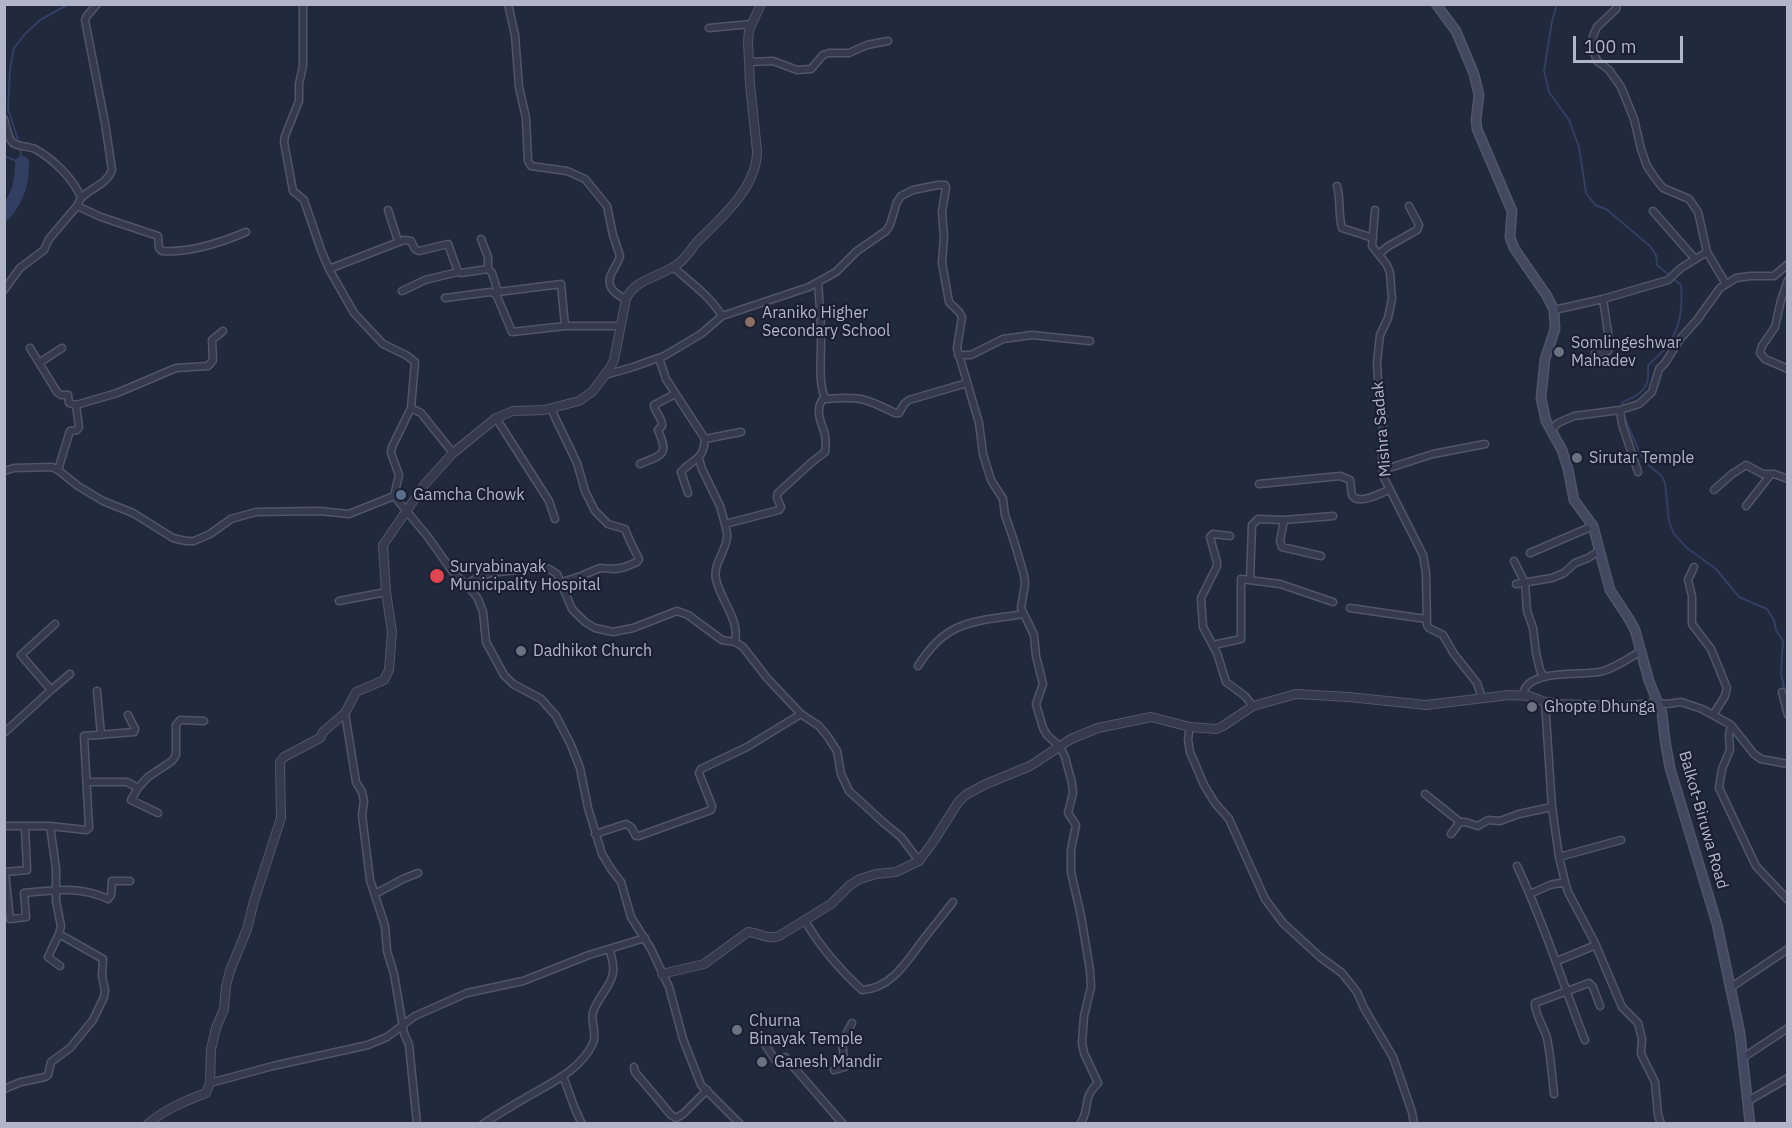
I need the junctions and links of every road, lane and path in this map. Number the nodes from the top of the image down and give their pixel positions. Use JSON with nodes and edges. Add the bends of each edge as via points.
{"nodes":[{"id":1,"x":97,"y":4,"type":"edge"},
{"id":2,"x":303,"y":4,"type":"edge"},
{"id":3,"x":508,"y":4,"type":"edge"},
{"id":4,"x":761,"y":4,"type":"edge"},
{"id":5,"x":1436,"y":4,"type":"edge"},
{"id":6,"x":1617,"y":4,"type":"edge"},
{"id":7,"x":751,"y":24,"type":"junction"},
{"id":8,"x":709,"y":28,"type":"dead end"},
{"id":9,"x":888,"y":41,"type":"dead end"},
{"id":10,"x":749,"y":62,"type":"junction"},
{"id":11,"x":4,"y":119,"type":"edge"},
{"id":12,"x":1337,"y":186,"type":"dead end"},
{"id":13,"x":81,"y":198,"type":"junction"},
{"id":14,"x":77,"y":206,"type":"junction"},
{"id":15,"x":1409,"y":206,"type":"dead end"},
{"id":16,"x":388,"y":210,"type":"dead end"},
{"id":17,"x":1375,"y":210,"type":"dead end"},
{"id":18,"x":1653,"y":212,"type":"dead end"},
{"id":19,"x":246,"y":232,"type":"dead end"},
{"id":20,"x":1373,"y":238,"type":"junction"},
{"id":21,"x":481,"y":239,"type":"dead end"},
{"id":22,"x":398,"y":241,"type":"junction"},
{"id":23,"x":1707,"y":252,"type":"junction"},
{"id":24,"x":1379,"y":254,"type":"junction"},
{"id":25,"x":1695,"y":259,"type":"junction"},
{"id":26,"x":1788,"y":264,"type":"edge"},
{"id":27,"x":673,"y":267,"type":"junction"},
{"id":28,"x":329,"y":269,"type":"junction"},
{"id":29,"x":488,"y":269,"type":"junction"},
{"id":30,"x":458,"y":272,"type":"junction"},
{"id":31,"x":1788,"y":280,"type":"edge"},
{"id":32,"x":818,"y":282,"type":"junction"},
{"id":33,"x":1726,"y":284,"type":"junction"},
{"id":34,"x":4,"y":290,"type":"edge"},
{"id":35,"x":402,"y":291,"type":"dead end"},
{"id":36,"x":497,"y":293,"type":"junction"},
{"id":37,"x":445,"y":298,"type":"dead end"},
{"id":38,"x":626,"y":299,"type":"junction"},
{"id":39,"x":1603,"y":299,"type":"junction"},
{"id":40,"x":1554,"y":310,"type":"junction"},
{"id":41,"x":722,"y":316,"type":"junction"},
{"id":42,"x":565,"y":326,"type":"junction"},
{"id":43,"x":620,"y":327,"type":"junction"},
{"id":44,"x":223,"y":331,"type":"dead end"},
{"id":45,"x":1090,"y":341,"type":"dead end"},
{"id":46,"x":30,"y":348,"type":"dead end"},
{"id":47,"x":62,"y":348,"type":"dead end"},
{"id":48,"x":1595,"y":353,"type":"dead end"},
{"id":49,"x":958,"y":354,"type":"junction"},
{"id":50,"x":659,"y":358,"type":"junction"},
{"id":51,"x":39,"y":363,"type":"junction"},
{"id":52,"x":1788,"y":369,"type":"edge"},
{"id":53,"x":604,"y":375,"type":"junction"},
{"id":54,"x":967,"y":384,"type":"junction"},
{"id":55,"x":675,"y":394,"type":"junction"},
{"id":56,"x":824,"y":398,"type":"junction"},
{"id":57,"x":76,"y":405,"type":"junction"},
{"id":58,"x":411,"y":408,"type":"junction"},
{"id":59,"x":551,"y":409,"type":"junction"},
{"id":60,"x":1620,"y":410,"type":"junction"},
{"id":61,"x":496,"y":418,"type":"junction"},
{"id":62,"x":1551,"y":430,"type":"junction"},
{"id":63,"x":741,"y":432,"type":"dead end"},
{"id":64,"x":705,"y":439,"type":"junction"},
{"id":65,"x":1485,"y":444,"type":"dead end"},
{"id":66,"x":453,"y":453,"type":"junction"},
{"id":67,"x":699,"y":459,"type":"junction"},
{"id":68,"x":640,"y":464,"type":"dead end"},
{"id":69,"x":58,"y":470,"type":"junction"},
{"id":70,"x":1383,"y":470,"type":"junction"},
{"id":71,"x":4,"y":471,"type":"edge"},
{"id":72,"x":1638,"y":472,"type":"dead end"},
{"id":73,"x":1771,"y":474,"type":"junction"},
{"id":74,"x":1788,"y":479,"type":"edge"},
{"id":75,"x":1259,"y":484,"type":"dead end"},
{"id":76,"x":1389,"y":490,"type":"junction"},
{"id":77,"x":1714,"y":490,"type":"dead end"},
{"id":78,"x":688,"y":493,"type":"dead end"},
{"id":79,"x":394,"y":496,"type":"junction"},
{"id":80,"x":1746,"y":506,"type":"dead end"},
{"id":81,"x":405,"y":511,"type":"junction"},
{"id":82,"x":1333,"y":516,"type":"dead end"},
{"id":83,"x":555,"y":519,"type":"dead end"},
{"id":84,"x":1284,"y":520,"type":"junction"},
{"id":85,"x":725,"y":524,"type":"junction"},
{"id":86,"x":1593,"y":526,"type":"junction"},
{"id":87,"x":1230,"y":537,"type":"dead end"},
{"id":88,"x":1599,"y":551,"type":"junction"},
{"id":89,"x":1530,"y":553,"type":"dead end"},
{"id":90,"x":1321,"y":556,"type":"dead end"},
{"id":91,"x":1514,"y":561,"type":"dead end"},
{"id":92,"x":1694,"y":567,"type":"dead end"},
{"id":93,"x":1250,"y":580,"type":"junction"},
{"id":94,"x":562,"y":582,"type":"junction"},
{"id":95,"x":1525,"y":583,"type":"junction"},
{"id":96,"x":1516,"y":584,"type":"dead end"},
{"id":97,"x":466,"y":585,"type":"junction"},
{"id":98,"x":386,"y":592,"type":"junction"},
{"id":99,"x":339,"y":601,"type":"dead end"},
{"id":100,"x":1333,"y":602,"type":"dead end"},
{"id":101,"x":1350,"y":608,"type":"dead end"},
{"id":102,"x":1024,"y":614,"type":"junction"},
{"id":103,"x":1426,"y":619,"type":"junction"},
{"id":104,"x":55,"y":624,"type":"dead end"},
{"id":105,"x":735,"y":642,"type":"junction"},
{"id":106,"x":1213,"y":645,"type":"junction"},
{"id":107,"x":1641,"y":651,"type":"junction"},
{"id":108,"x":918,"y":666,"type":"dead end"},
{"id":109,"x":70,"y":674,"type":"dead end"},
{"id":110,"x":1544,"y":677,"type":"junction"},
{"id":111,"x":51,"y":690,"type":"junction"},
{"id":112,"x":97,"y":691,"type":"dead end"},
{"id":113,"x":1782,"y":692,"type":"dead end"},
{"id":114,"x":1523,"y":695,"type":"junction"},
{"id":115,"x":1482,"y":698,"type":"junction"},
{"id":116,"x":1545,"y":702,"type":"junction"},
{"id":117,"x":1658,"y":703,"type":"junction"},
{"id":118,"x":1254,"y":706,"type":"junction"},
{"id":119,"x":345,"y":713,"type":"junction"},
{"id":120,"x":801,"y":714,"type":"junction"},
{"id":121,"x":1713,"y":715,"type":"junction"},
{"id":122,"x":1788,"y":715,"type":"edge"},
{"id":123,"x":128,"y":716,"type":"dead end"},
{"id":124,"x":204,"y":721,"type":"dead end"},
{"id":125,"x":1731,"y":725,"type":"junction"},
{"id":126,"x":1190,"y":727,"type":"junction"},
{"id":127,"x":4,"y":733,"type":"edge"},
{"id":128,"x":101,"y":735,"type":"junction"},
{"id":129,"x":1060,"y":747,"type":"junction"},
{"id":130,"x":1788,"y":764,"type":"edge"},
{"id":131,"x":87,"y":782,"type":"junction"},
{"id":132,"x":138,"y":788,"type":"junction"},
{"id":133,"x":1425,"y":794,"type":"dead end"},
{"id":134,"x":1552,"y":807,"type":"junction"},
{"id":135,"x":158,"y":813,"type":"dead end"},
{"id":136,"x":1460,"y":822,"type":"junction"},
{"id":137,"x":4,"y":826,"type":"edge"},
{"id":138,"x":50,"y":826,"type":"junction"},
{"id":139,"x":25,"y":827,"type":"junction"},
{"id":140,"x":595,"y":834,"type":"junction"},
{"id":141,"x":1451,"y":834,"type":"dead end"},
{"id":142,"x":1622,"y":840,"type":"dead end"},
{"id":143,"x":1559,"y":857,"type":"junction"},
{"id":144,"x":919,"y":861,"type":"junction"},
{"id":145,"x":1517,"y":866,"type":"dead end"},
{"id":146,"x":418,"y":873,"type":"dead end"},
{"id":147,"x":130,"y":880,"type":"dead end"},
{"id":148,"x":1565,"y":882,"type":"junction"},
{"id":149,"x":56,"y":890,"type":"junction"},
{"id":150,"x":375,"y":894,"type":"junction"},
{"id":151,"x":1530,"y":894,"type":"junction"},
{"id":152,"x":1788,"y":900,"type":"edge"},
{"id":153,"x":953,"y":902,"type":"dead end"},
{"id":154,"x":805,"y":921,"type":"junction"},
{"id":155,"x":59,"y":934,"type":"junction"},
{"id":156,"x":645,"y":938,"type":"junction"},
{"id":157,"x":1596,"y":945,"type":"junction"},
{"id":158,"x":609,"y":949,"type":"junction"},
{"id":159,"x":1788,"y":950,"type":"edge"},
{"id":160,"x":1557,"y":961,"type":"junction"},
{"id":161,"x":60,"y":966,"type":"dead end"},
{"id":162,"x":662,"y":974,"type":"junction"},
{"id":163,"x":1731,"y":988,"type":"junction"},
{"id":164,"x":1566,"y":992,"type":"junction"},
{"id":165,"x":1600,"y":1006,"type":"dead end"},
{"id":166,"x":852,"y":1023,"type":"dead end"},
{"id":167,"x":404,"y":1026,"type":"junction"},
{"id":168,"x":1788,"y":1028,"type":"edge"},
{"id":169,"x":760,"y":1037,"type":"dead end"},
{"id":170,"x":1585,"y":1040,"type":"dead end"},
{"id":171,"x":1744,"y":1057,"type":"junction"},
{"id":172,"x":634,"y":1067,"type":"dead end"},
{"id":173,"x":834,"y":1070,"type":"dead end"},
{"id":174,"x":564,"y":1076,"type":"junction"},
{"id":175,"x":1788,"y":1078,"type":"edge"},
{"id":176,"x":210,"y":1083,"type":"junction"},
{"id":177,"x":4,"y":1089,"type":"edge"},
{"id":178,"x":707,"y":1090,"type":"junction"},
{"id":179,"x":1554,"y":1094,"type":"dead end"},
{"id":180,"x":1748,"y":1101,"type":"junction"},
{"id":181,"x":148,"y":1124,"type":"edge"},
{"id":182,"x":417,"y":1124,"type":"edge"},
{"id":183,"x":483,"y":1124,"type":"edge"},
{"id":184,"x":582,"y":1124,"type":"edge"},
{"id":185,"x":740,"y":1124,"type":"edge"},
{"id":186,"x":843,"y":1124,"type":"edge"},
{"id":187,"x":1080,"y":1124,"type":"edge"},
{"id":188,"x":1414,"y":1124,"type":"edge"},
{"id":189,"x":1661,"y":1124,"type":"edge"},
{"id":190,"x":1750,"y":1124,"type":"edge"}],
"edges":[{"from":1,"to":13,"type":"street","via":[[86,20],[112,170],[104,182]]},
{"from":2,"to":28,"type":"street","via":[[299,101],[285,136],[285,150],[293,191],[304,200]]},
{"from":3,"to":38,"type":"street","via":[[526,118],[528,161],[531,166],[578,174],[607,206],[621,256],[609,280],[614,294]]},
{"from":4,"to":7,"type":"street"},
{"from":5,"to":40,"type":"main road","via":[[1456,31],[1474,74],[1479,95],[1477,129],[1512,211],[1510,237],[1514,248]]},
{"from":6,"to":23,"type":"street","via":[[1593,36],[1597,61],[1621,87],[1647,166],[1655,178],[1663,188],[1689,199],[1698,212]]},
{"from":7,"to":8,"type":"street"},
{"from":7,"to":10,"type":"street"},
{"from":9,"to":10,"type":"street","via":[[849,53],[823,55],[811,69],[797,70],[773,61]]},
{"from":10,"to":27,"type":"street","via":[[755,167],[732,205]]},
{"from":11,"to":13,"type":"street","via":[[15,144],[27,146],[56,165]]},
{"from":12,"to":20,"type":"street","via":[[1342,228]]},
{"from":13,"to":14,"type":"street"},
{"from":14,"to":19,"type":"street","via":[[158,236],[162,251],[209,245]]},
{"from":14,"to":34,"type":"street","via":[[44,250],[20,268]]},
{"from":15,"to":24,"type":"street","via":[[1419,225],[1417,230]]},
{"from":16,"to":22,"type":"street"},
{"from":17,"to":20,"type":"street","name":"Mishra Sadak"},
{"from":18,"to":25,"type":"street"},
{"from":20,"to":24,"type":"street","name":"Mishra Sadak","via":[[1372,246]]},
{"from":21,"to":29,"type":"street"},
{"from":22,"to":28,"type":"street"},
{"from":22,"to":30,"type":"street","via":[[408,240],[419,251],[448,244]]},
{"from":23,"to":25,"type":"street"},
{"from":23,"to":33,"type":"street"},
{"from":24,"to":70,"type":"street","name":"Mishra Sadak","via":[[1390,273],[1392,299],[1380,335],[1377,362]]},
{"from":25,"to":39,"type":"street","via":[[1670,278]]},
{"from":26,"to":33,"type":"street","via":[[1774,276],[1736,278]]},
{"from":27,"to":38,"type":"street","via":[[634,287]]},
{"from":27,"to":41,"type":"street"},
{"from":28,"to":58,"type":"street","via":[[360,321],[382,344],[415,362]]},
{"from":29,"to":30,"type":"street"},
{"from":29,"to":36,"type":"street"},
{"from":30,"to":35,"type":"street","via":[[425,280]]},
{"from":31,"to":52,"type":"street","via":[[1775,327],[1760,353]]},
{"from":32,"to":41,"type":"street"},
{"from":32,"to":49,"type":"street","via":[[886,231],[901,196],[943,184],[946,187],[942,263],[949,302],[962,317]]},
{"from":32,"to":56,"type":"street"},
{"from":33,"to":60,"type":"street","via":[[1659,369],[1652,392],[1634,407]]},
{"from":36,"to":37,"type":"street"},
{"from":36,"to":42,"type":"street","via":[[511,331]]},
{"from":36,"to":42,"type":"street","via":[[561,284]]},
{"from":38,"to":43,"type":"street"},
{"from":39,"to":40,"type":"street"},
{"from":39,"to":48,"type":"street","via":[[1610,346],[1608,351]]},
{"from":40,"to":62,"type":"main road","name":"Balkot-Biruwa Road","via":[[1541,398]]},
{"from":41,"to":50,"type":"street","via":[[701,334]]},
{"from":42,"to":43,"type":"street"},
{"from":43,"to":53,"type":"street","via":[[614,360]]},
{"from":44,"to":57,"type":"street","via":[[212,340],[213,360],[208,366],[176,368]]},
{"from":45,"to":49,"type":"street","via":[[1032,334],[1003,339],[975,354]]},
{"from":46,"to":51,"type":"street"},
{"from":47,"to":51,"type":"street"},
{"from":49,"to":54,"type":"street"},
{"from":50,"to":53,"type":"street"},
{"from":50,"to":55,"type":"street"},
{"from":51,"to":57,"type":"street","via":[[57,393],[68,395],[69,403]]},
{"from":53,"to":59,"type":"street","via":[[587,397]]},
{"from":54,"to":56,"type":"street","via":[[909,400],[899,413],[861,398]]},
{"from":54,"to":102,"type":"street","via":[[979,423],[983,454],[1002,499],[1024,575]]},
{"from":55,"to":64,"type":"street"},
{"from":55,"to":68,"type":"street","via":[[654,405],[662,422],[658,430],[663,452]]},
{"from":56,"to":85,"type":"street","via":[[820,401],[824,454],[778,493],[781,509]]},
{"from":57,"to":69,"type":"street","via":[[79,426],[70,431]]},
{"from":58,"to":66,"type":"street","via":[[421,413]]},
{"from":58,"to":79,"type":"street","via":[[392,447],[399,476]]},
{"from":59,"to":61,"type":"street","via":[[522,410]]},
{"from":59,"to":94,"type":"street","via":[[595,511],[608,524],[625,529],[639,559],[615,570],[600,568]]},
{"from":60,"to":62,"type":"street","via":[[1574,416]]},
{"from":60,"to":72,"type":"street"},
{"from":61,"to":66,"type":"street"},
{"from":61,"to":83,"type":"street","via":[[549,501]]},
{"from":62,"to":86,"type":"main road","name":"Balkot-Biruwa Road","via":[[1564,457],[1574,500]]},
{"from":63,"to":64,"type":"street"},
{"from":64,"to":67,"type":"street"},
{"from":65,"to":70,"type":"street","via":[[1433,454]]},
{"from":66,"to":81,"type":"street"},
{"from":67,"to":78,"type":"street","via":[[681,472]]},
{"from":67,"to":85,"type":"street"},
{"from":69,"to":71,"type":"street","via":[[35,467]]},
{"from":69,"to":79,"type":"street","via":[[104,501],[133,513],[173,538],[186,541],[210,534],[231,519],[256,512],[349,514]]},
{"from":70,"to":76,"type":"street","name":"Mishra Sadak"},
{"from":73,"to":74,"type":"street"},
{"from":73,"to":77,"type":"street","via":[[1743,465]]},
{"from":73,"to":80,"type":"street"},
{"from":75,"to":76,"type":"street","via":[[1340,476],[1350,480],[1355,499]]},
{"from":76,"to":103,"type":"street","name":"Mishra Sadak","via":[[1423,555]]},
{"from":79,"to":81,"type":"street"},
{"from":81,"to":97,"type":"street"},
{"from":81,"to":98,"type":"street","via":[[383,545]]},
{"from":82,"to":84,"type":"street"},
{"from":84,"to":90,"type":"street","via":[[1282,547]]},
{"from":84,"to":93,"type":"street","via":[[1258,519],[1252,525]]},
{"from":85,"to":105,"type":"street","via":[[727,541],[715,573],[733,618]]},
{"from":86,"to":88,"type":"main road","name":"Balkot-Biruwa Road"},
{"from":86,"to":89,"type":"street"},
{"from":87,"to":106,"type":"street","via":[[1210,535],[1217,566],[1200,598],[1203,627]]},
{"from":88,"to":95,"type":"street","via":[[1564,573]]},
{"from":88,"to":107,"type":"main road","name":"Balkot-Biruwa Road","via":[[1610,590],[1629,618]]},
{"from":91,"to":95,"type":"street"},
{"from":92,"to":121,"type":"street","via":[[1688,580],[1692,624],[1711,649],[1727,688]]},
{"from":93,"to":100,"type":"street","via":[[1280,584]]},
{"from":93,"to":106,"type":"street","via":[[1241,579],[1241,639]]},
{"from":94,"to":97,"type":"street","via":[[553,571],[536,566],[491,573]]},
{"from":94,"to":105,"type":"street","via":[[572,609],[595,628],[613,632],[633,628],[677,611],[722,640]]},
{"from":95,"to":96,"type":"street"},
{"from":95,"to":110,"type":"street","via":[[1527,611]]},
{"from":97,"to":140,"type":"street","via":[[478,599],[486,642],[500,669],[513,684],[546,703],[564,730],[580,768]]},
{"from":98,"to":99,"type":"street"},
{"from":98,"to":119,"type":"street","via":[[392,632],[389,670],[384,680],[356,692]]},
{"from":101,"to":103,"type":"street"},
{"from":102,"to":108,"type":"street","via":[[974,621],[957,628],[942,636]]},
{"from":102,"to":129,"type":"street","via":[[1035,634],[1043,684],[1036,700],[1038,712],[1047,735]]},
{"from":103,"to":115,"type":"street","via":[[1429,628],[1443,635],[1477,683]]},
{"from":104,"to":111,"type":"street","via":[[21,655]]},
{"from":105,"to":120,"type":"street"},
{"from":106,"to":118,"type":"street","via":[[1226,682]]},
{"from":107,"to":110,"type":"street","via":[[1602,672]]},
{"from":107,"to":117,"type":"main road","name":"Balkot-Biruwa Road"},
{"from":109,"to":111,"type":"street"},
{"from":110,"to":114,"type":"street","via":[[1530,683]]},
{"from":111,"to":127,"type":"street"},
{"from":112,"to":128,"type":"street"},
{"from":113,"to":122,"type":"street"},
{"from":114,"to":115,"type":"street"},
{"from":114,"to":116,"type":"street"},
{"from":115,"to":118,"type":"street","via":[[1426,705],[1296,694]]},
{"from":116,"to":117,"type":"street","via":[[1623,706]]},
{"from":116,"to":134,"type":"street"},
{"from":117,"to":121,"type":"street","via":[[1681,702]]},
{"from":117,"to":163,"type":"main road","name":"Balkot-Biruwa Road","via":[[1670,768],[1711,901]]},
{"from":118,"to":126,"type":"street","via":[[1216,729]]},
{"from":119,"to":150,"type":"street","via":[[356,782],[364,801],[362,815]]},
{"from":119,"to":176,"type":"street","via":[[316,741],[280,762],[281,818],[248,929],[230,971],[224,1009],[211,1049]]},
{"from":120,"to":140,"type":"street","via":[[701,769],[711,810],[639,836],[626,824]]},
{"from":120,"to":144,"type":"street","via":[[819,726],[837,751],[849,791],[901,837]]},
{"from":121,"to":125,"type":"street"},
{"from":123,"to":128,"type":"street","via":[[134,732]]},
{"from":124,"to":132,"type":"street","via":[[180,720],[176,725],[176,755]]},
{"from":125,"to":130,"type":"street","via":[[1761,759]]},
{"from":125,"to":152,"type":"street","via":[[1730,750],[1719,788],[1756,866]]},
{"from":126,"to":129,"type":"street","via":[[1151,717],[1098,728]]},
{"from":126,"to":188,"type":"street","via":[[1190,752],[1204,785],[1229,819],[1265,899],[1283,923],[1340,971],[1357,992],[1393,1057]]},
{"from":128,"to":131,"type":"street","via":[[84,736]]},
{"from":129,"to":144,"type":"street","via":[[1030,766],[986,783],[962,798]]},
{"from":129,"to":187,"type":"street","via":[[1072,783],[1068,813],[1076,825],[1071,843],[1071,872],[1090,970],[1082,1043],[1098,1083],[1088,1094]]},
{"from":131,"to":132,"type":"street","via":[[127,782]]},
{"from":131,"to":138,"type":"street","via":[[89,828]]},
{"from":132,"to":135,"type":"street","via":[[131,800]]},
{"from":133,"to":136,"type":"street"},
{"from":134,"to":136,"type":"street","via":[[1488,820],[1478,826]]},
{"from":134,"to":143,"type":"street"},
{"from":136,"to":141,"type":"street"},
{"from":137,"to":139,"type":"street"},
{"from":138,"to":139,"type":"street"},
{"from":138,"to":149,"type":"street"},
{"from":139,"to":149,"type":"street","via":[[27,870],[5,872],[10,919],[26,917],[24,893]]},
{"from":140,"to":156,"type":"street","via":[[605,859],[621,882],[631,916]]},
{"from":142,"to":143,"type":"street"},
{"from":143,"to":148,"type":"street"},
{"from":144,"to":154,"type":"street","via":[[896,872],[860,879]]},
{"from":145,"to":151,"type":"street"},
{"from":146,"to":150,"type":"street"},
{"from":147,"to":149,"type":"street","via":[[112,881],[108,899],[80,891]]},
{"from":148,"to":151,"type":"street"},
{"from":148,"to":157,"type":"street"},
{"from":149,"to":155,"type":"street"},
{"from":150,"to":167,"type":"street"},
{"from":151,"to":160,"type":"street"},
{"from":153,"to":154,"type":"street","via":[[904,965],[891,978],[869,990],[862,990],[840,970]]},
{"from":154,"to":162,"type":"street","via":[[772,938],[748,932],[704,964]]},
{"from":155,"to":161,"type":"street","via":[[48,957]]},
{"from":155,"to":177,"type":"street","via":[[103,959],[102,1005],[70,1048],[51,1062],[48,1075]]},
{"from":156,"to":158,"type":"street"},
{"from":156,"to":162,"type":"street"},
{"from":157,"to":160,"type":"street"},
{"from":157,"to":189,"type":"street","via":[[1622,1007],[1638,1023],[1641,1054],[1655,1082]]},
{"from":158,"to":167,"type":"street","via":[[523,981],[468,993],[415,1016]]},
{"from":158,"to":174,"type":"street","via":[[614,971],[593,1012],[594,1040]]},
{"from":159,"to":163,"type":"street"},
{"from":160,"to":164,"type":"street"},
{"from":162,"to":178,"type":"street","via":[[672,994],[683,1039],[701,1085]]},
{"from":163,"to":171,"type":"main road","name":"Balkot-Biruwa Road"},
{"from":164,"to":165,"type":"street","via":[[1589,983]]},
{"from":164,"to":170,"type":"street"},
{"from":164,"to":179,"type":"street","via":[[1534,1005],[1544,1027]]},
{"from":166,"to":173,"type":"street","via":[[842,1042],[845,1067]]},
{"from":167,"to":176,"type":"street","via":[[368,1045]]},
{"from":167,"to":182,"type":"street"},
{"from":168,"to":171,"type":"street"},
{"from":169,"to":186,"type":"street","via":[[776,1060],[785,1057]]},
{"from":171,"to":180,"type":"main road","name":"Balkot-Biruwa Road"},
{"from":172,"to":178,"type":"street","via":[[676,1118]]},
{"from":174,"to":183,"type":"street"},
{"from":174,"to":184,"type":"street"},
{"from":175,"to":180,"type":"street"},
{"from":176,"to":181,"type":"street","via":[[206,1093],[182,1102]]},
{"from":178,"to":185,"type":"street"},
{"from":180,"to":190,"type":"main road","name":"Balkot-Biruwa Road"}]}
